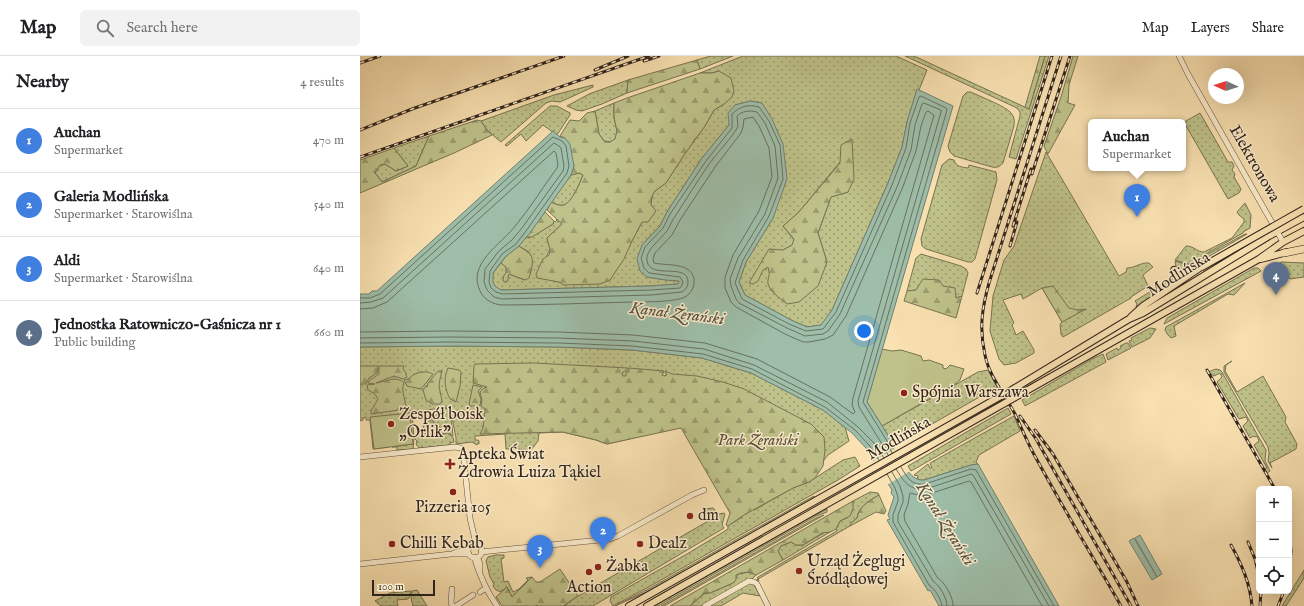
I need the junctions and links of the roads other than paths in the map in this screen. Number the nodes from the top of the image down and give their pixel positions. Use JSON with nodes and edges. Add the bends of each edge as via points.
{"nodes":[{"id":1,"x":1179,"y":56,"type":"edge"},
{"id":2,"x":1304,"y":209,"type":"edge"},
{"id":3,"x":1304,"y":217,"type":"edge"},
{"id":4,"x":1304,"y":230,"type":"edge"},
{"id":5,"x":1278,"y":232,"type":"junction"},
{"id":6,"x":1283,"y":242,"type":"junction"},
{"id":7,"x":1304,"y":249,"type":"edge"},
{"id":8,"x":1284,"y":252,"type":"joint"},
{"id":9,"x":1259,"y":259,"type":"junction"},
{"id":10,"x":1204,"y":265,"type":"junction"},
{"id":11,"x":1174,"y":270,"type":"dead end"},
{"id":12,"x":1129,"y":319,"type":"junction"},
{"id":13,"x":360,"y":457,"type":"edge"},
{"id":14,"x":704,"y":490,"type":"dead end"},
{"id":15,"x":474,"y":544,"type":"junction"},
{"id":16,"x":468,"y":552,"type":"junction"},
{"id":17,"x":479,"y":554,"type":"junction"},
{"id":18,"x":360,"y":564,"type":"edge"},
{"id":19,"x":486,"y":588,"type":"junction"},
{"id":20,"x":452,"y":589,"type":"dead end"},
{"id":21,"x":480,"y":592,"type":"dead end"},
{"id":22,"x":473,"y":595,"type":"dead end"},
{"id":23,"x":453,"y":606,"type":"edge"},
{"id":24,"x":456,"y":606,"type":"edge"},
{"id":25,"x":497,"y":606,"type":"edge"},
{"id":26,"x":629,"y":606,"type":"edge"},
{"id":27,"x":647,"y":606,"type":"edge"},
{"id":28,"x":705,"y":606,"type":"edge"},
{"id":29,"x":768,"y":606,"type":"edge"}],
"edges":[{"from":1,"to":5,"type":"street","name":"Elektronowa"},
{"from":2,"to":10,"type":"main road","bridge":true},
{"from":3,"to":5,"type":"main road","name":"Modlińska"},
{"from":4,"to":6,"type":"main road","name":"Modlińska"},
{"from":5,"to":6,"type":"street","name":"Elektronowa"},
{"from":5,"to":12,"type":"main road","name":"Modlińska"},
{"from":6,"to":9,"type":"main road","name":"Modlińska"},
{"from":7,"to":8,"type":"highway"},
{"from":8,"to":9,"type":"main road"},
{"from":9,"to":27,"type":"main road","name":"Modlińska","bridge":true},
{"from":10,"to":11,"type":"main road","via":[[1187,273],[1178,273]]},
{"from":10,"to":12,"type":"main road","via":[[1143,306]]},
{"from":12,"to":26,"type":"main road","name":"Modlińska","bridge":true,"via":[[1015,388]]},
{"from":13,"to":15,"type":"street","via":[[461,448]]},
{"from":14,"to":17,"type":"street","via":[[610,539],[498,550],[489,548]]},
{"from":15,"to":16,"type":"street"},
{"from":15,"to":17,"type":"street"},
{"from":16,"to":17,"type":"street"},
{"from":16,"to":18,"type":"street"},
{"from":17,"to":19,"type":"street","via":[[480,570]]},
{"from":19,"to":21,"type":"street"},
{"from":19,"to":25,"type":"street"},
{"from":20,"to":23,"type":"street"},
{"from":22,"to":24,"type":"street"},
{"from":28,"to":29,"type":"street","via":[[747,582],[757,584]]}]}
